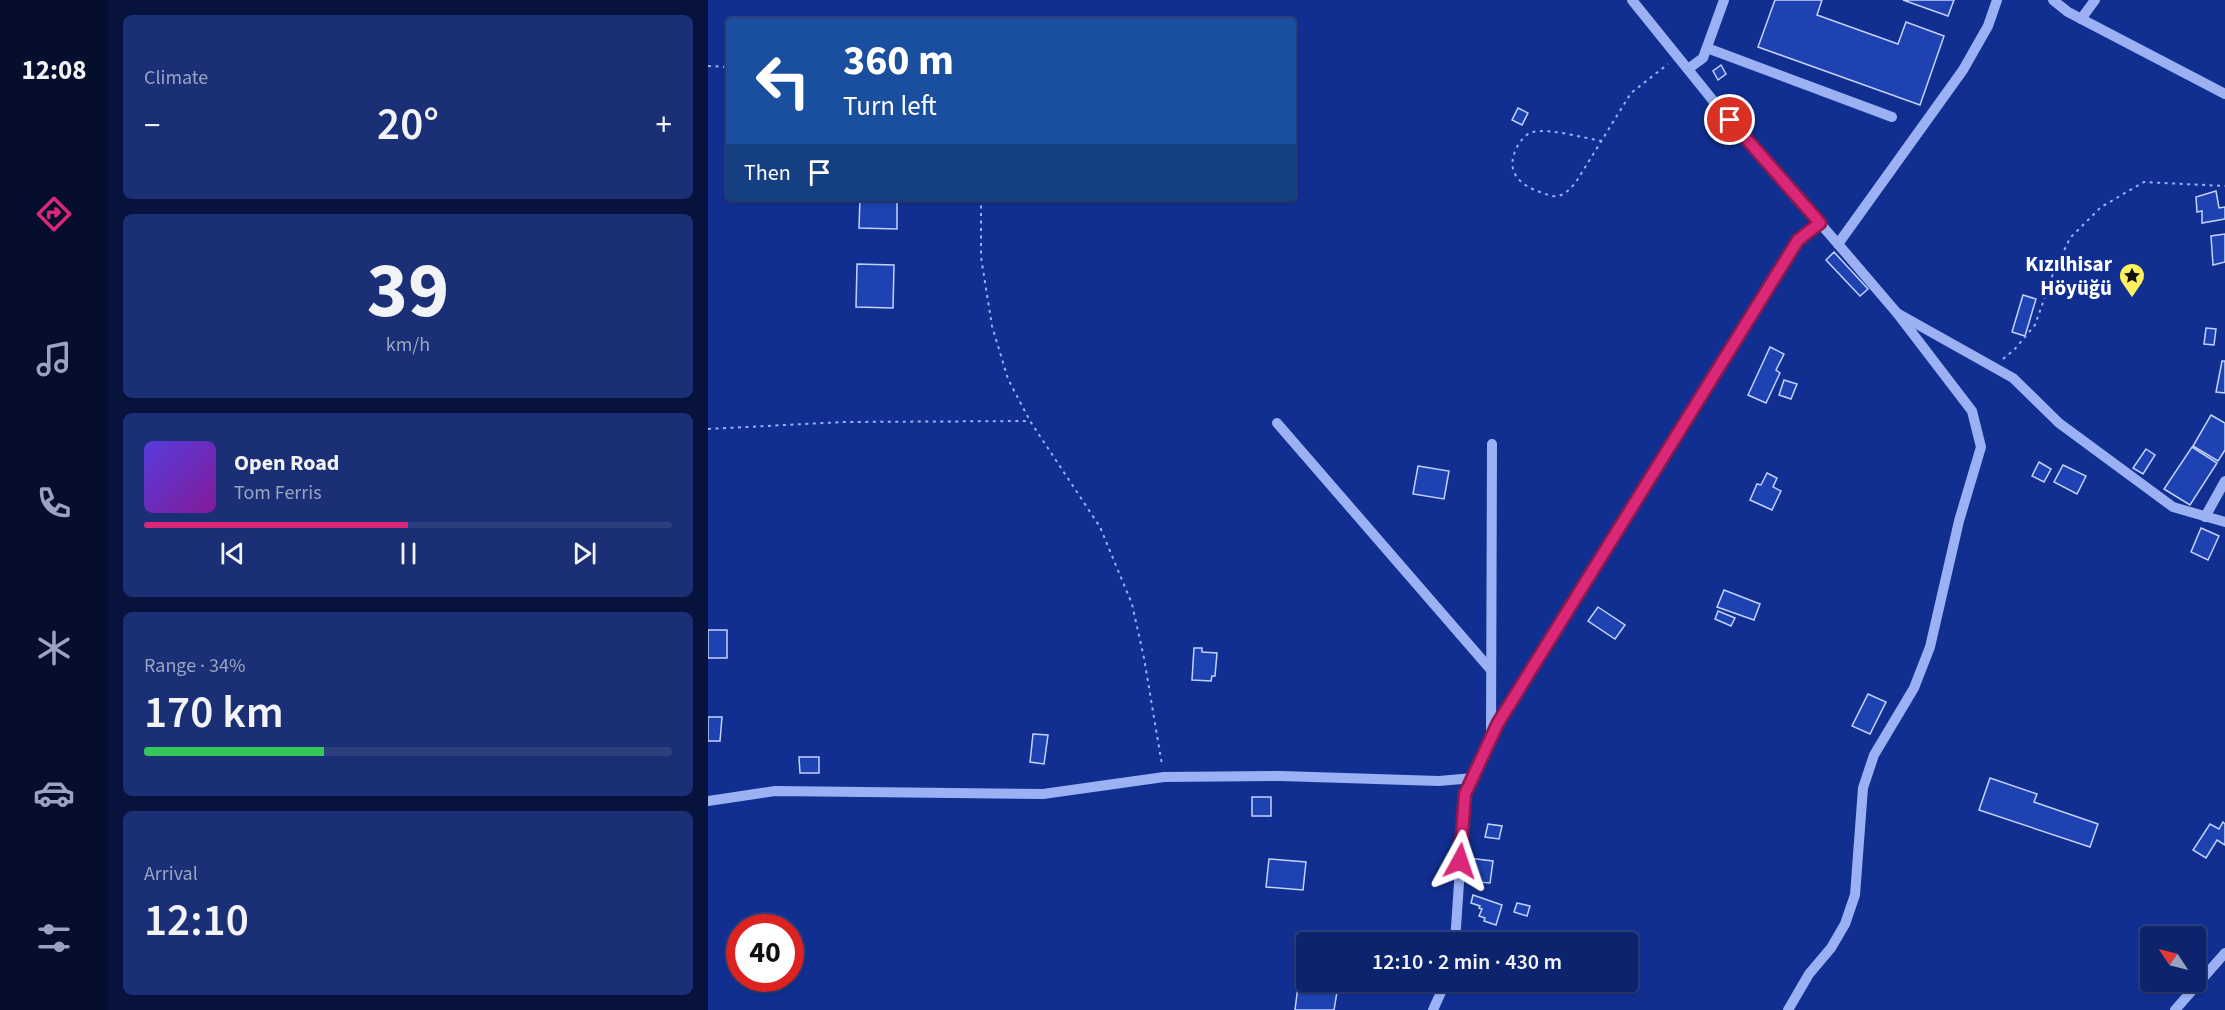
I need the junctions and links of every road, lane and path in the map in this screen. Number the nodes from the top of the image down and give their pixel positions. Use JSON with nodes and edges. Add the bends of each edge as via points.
{"nodes":[{"id":1,"x":1632,"y":0,"type":"edge"},
{"id":2,"x":1724,"y":0,"type":"edge"},
{"id":3,"x":1997,"y":0,"type":"edge"},
{"id":4,"x":2053,"y":0,"type":"edge"},
{"id":5,"x":2095,"y":0,"type":"edge"},
{"id":6,"x":2081,"y":19,"type":"junction"},
{"id":7,"x":1707,"y":48,"type":"junction"},
{"id":8,"x":1678,"y":57,"type":"junction"},
{"id":9,"x":708,"y":66,"type":"edge"},
{"id":10,"x":726,"y":67,"type":"edge"},
{"id":11,"x":1688,"y":69,"type":"junction"},
{"id":12,"x":2225,"y":94,"type":"edge"},
{"id":13,"x":1892,"y":117,"type":"dead end"},
{"id":14,"x":1602,"y":141,"type":"junction"},
{"id":15,"x":2225,"y":186,"type":"edge"},
{"id":16,"x":981,"y":201,"type":"edge"},
{"id":17,"x":1820,"y":223,"type":"junction"},
{"id":18,"x":1838,"y":244,"type":"junction"},
{"id":19,"x":1897,"y":313,"type":"junction"},
{"id":20,"x":1992,"y":367,"type":"junction"},
{"id":21,"x":1030,"y":421,"type":"junction"},
{"id":22,"x":1277,"y":423,"type":"dead end"},
{"id":23,"x":708,"y":429,"type":"edge"},
{"id":24,"x":1492,"y":444,"type":"dead end"},
{"id":25,"x":2225,"y":481,"type":"edge"},
{"id":26,"x":2205,"y":517,"type":"junction"},
{"id":27,"x":2225,"y":522,"type":"edge"},
{"id":28,"x":1491,"y":670,"type":"junction"},
{"id":29,"x":1491,"y":740,"type":"junction"},
{"id":30,"x":1164,"y":777,"type":"junction"},
{"id":31,"x":1473,"y":778,"type":"junction"},
{"id":32,"x":708,"y":801,"type":"edge"},
{"id":33,"x":1456,"y":932,"type":"edge"},
{"id":34,"x":2225,"y":953,"type":"edge"},
{"id":35,"x":1441,"y":992,"type":"edge"},
{"id":36,"x":1433,"y":1010,"type":"edge"},
{"id":37,"x":1788,"y":1010,"type":"edge"},
{"id":38,"x":2175,"y":1010,"type":"edge"}],
"edges":[{"from":1,"to":8,"type":"street"},
{"from":2,"to":7,"type":"street"},
{"from":3,"to":18,"type":"street","via":[[1988,26],[1963,70]]},
{"from":4,"to":6,"type":"street"},
{"from":5,"to":6,"type":"street"},
{"from":6,"to":12,"type":"street"},
{"from":7,"to":11,"type":"street","via":[[1702,58]]},
{"from":7,"to":13,"type":"street"},
{"from":8,"to":11,"type":"street"},
{"from":8,"to":14,"type":"path","via":[[1631,93]]},
{"from":9,"to":10,"type":"path"},
{"from":11,"to":17,"type":"street"},
{"from":14,"to":14,"type":"path","via":[[1576,182],[1560,196],[1530,188],[1518,180],[1513,170],[1512,157],[1530,132],[1543,130]]},
{"from":15,"to":20,"type":"path","via":[[2144,182],[2101,207],[2070,238],[2035,325],[2014,350]]},
{"from":16,"to":21,"type":"path","via":[[981,257],[992,326],[1008,380]]},
{"from":17,"to":18,"type":"street"},
{"from":17,"to":29,"type":"street","via":[[1798,240]]},
{"from":18,"to":19,"type":"street"},
{"from":19,"to":20,"type":"street"},
{"from":19,"to":37,"type":"street","via":[[1972,411],[1981,447],[1959,521],[1930,647],[1914,688],[1874,756],[1863,788],[1856,896],[1831,948],[1809,974]]},
{"from":20,"to":26,"type":"street","via":[[2013,378],[2059,423],[2173,507]]},
{"from":21,"to":23,"type":"path","via":[[843,422]]},
{"from":21,"to":30,"type":"path","via":[[1100,527],[1132,604]]},
{"from":22,"to":28,"type":"street"},
{"from":24,"to":28,"type":"street"},
{"from":25,"to":26,"type":"street"},
{"from":26,"to":27,"type":"street"},
{"from":28,"to":29,"type":"street"},
{"from":29,"to":31,"type":"street"},
{"from":30,"to":31,"type":"street","via":[[1439,781]]},
{"from":30,"to":32,"type":"street","via":[[1043,794],[775,791]]},
{"from":31,"to":33,"type":"street","via":[[1465,794]]},
{"from":34,"to":38,"type":"street"},
{"from":35,"to":36,"type":"street"}]}
